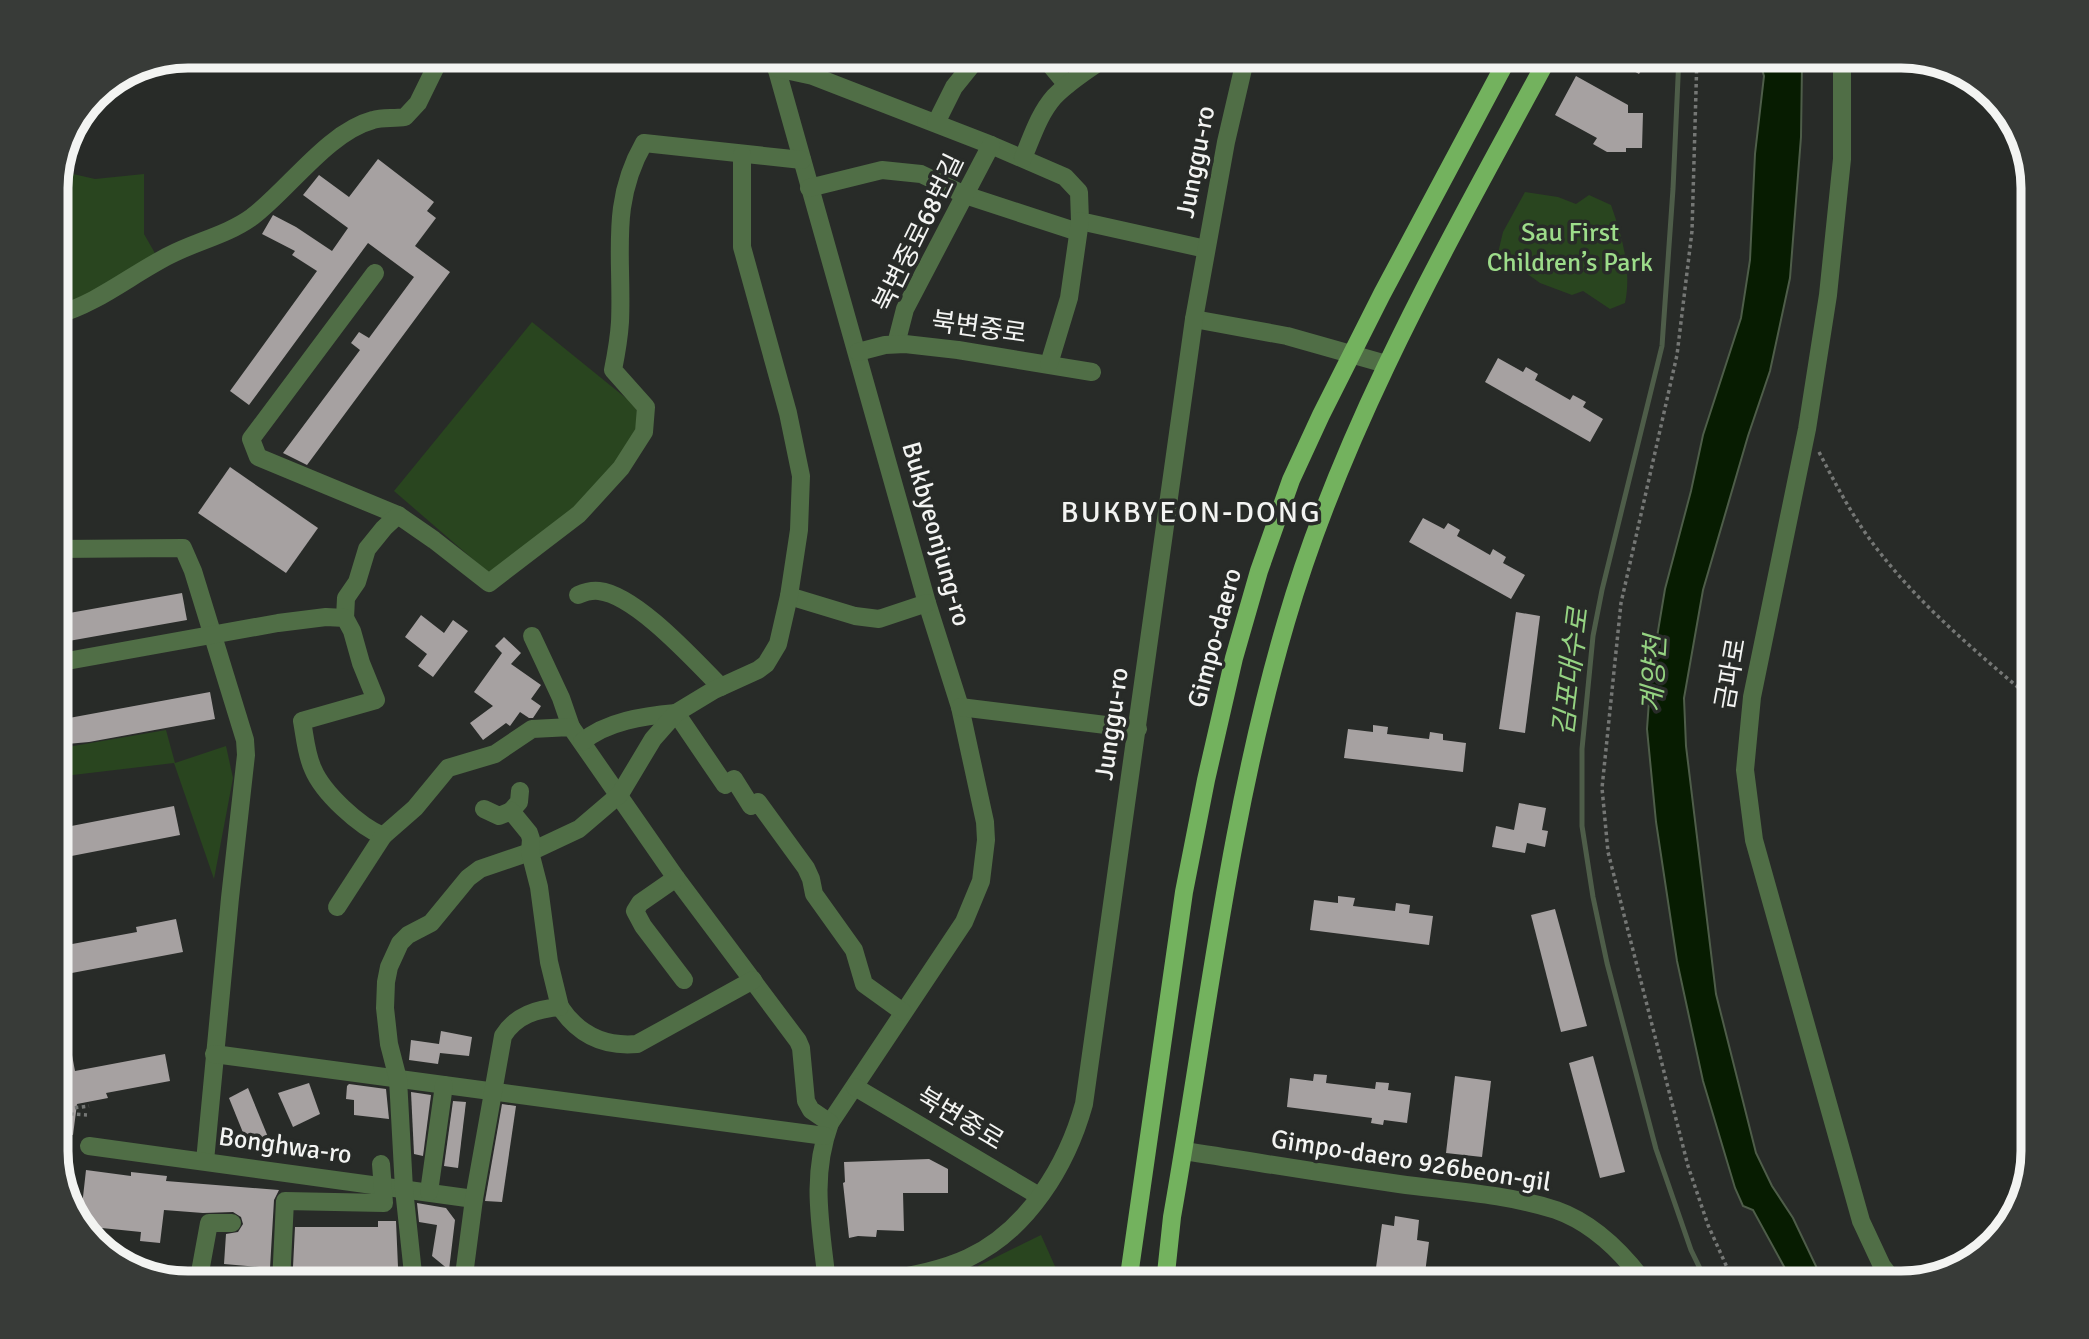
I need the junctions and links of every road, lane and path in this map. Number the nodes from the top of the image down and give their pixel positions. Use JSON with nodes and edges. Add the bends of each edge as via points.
{"nodes":[{"id":1,"x":435,"y":68,"type":"edge"},
{"id":2,"x":776,"y":68,"type":"edge"},
{"id":3,"x":791,"y":68,"type":"edge"},
{"id":4,"x":970,"y":68,"type":"edge"},
{"id":5,"x":1053,"y":68,"type":"edge"},
{"id":6,"x":1091,"y":68,"type":"edge"},
{"id":7,"x":1241,"y":68,"type":"edge"},
{"id":8,"x":1503,"y":68,"type":"edge"},
{"id":9,"x":1543,"y":68,"type":"edge"},
{"id":10,"x":1697,"y":68,"type":"edge"},
{"id":11,"x":1842,"y":68,"type":"edge"},
{"id":12,"x":1067,"y":85,"type":"junction"},
{"id":13,"x":936,"y":123,"type":"junction"},
{"id":14,"x":992,"y":145,"type":"junction"},
{"id":15,"x":742,"y":154,"type":"junction"},
{"id":16,"x":1023,"y":158,"type":"junction"},
{"id":17,"x":802,"y":160,"type":"junction"},
{"id":18,"x":809,"y":188,"type":"junction"},
{"id":19,"x":965,"y":195,"type":"junction"},
{"id":20,"x":1079,"y":226,"type":"junction"},
{"id":21,"x":1206,"y":249,"type":"junction"},
{"id":22,"x":375,"y":273,"type":"dead end"},
{"id":23,"x":69,"y":310,"type":"edge"},
{"id":24,"x":1194,"y":319,"type":"junction"},
{"id":25,"x":896,"y":344,"type":"junction"},
{"id":26,"x":858,"y":352,"type":"junction"},
{"id":27,"x":1351,"y":354,"type":"junction"},
{"id":28,"x":1049,"y":364,"type":"junction"},
{"id":29,"x":1386,"y":364,"type":"junction"},
{"id":30,"x":1092,"y":372,"type":"dead end"},
{"id":31,"x":1807,"y":429,"type":"junction"},
{"id":32,"x":398,"y":515,"type":"junction"},
{"id":33,"x":69,"y":549,"type":"edge"},
{"id":34,"x":578,"y":595,"type":"dead end"},
{"id":35,"x":789,"y":596,"type":"junction"},
{"id":36,"x":927,"y":603,"type":"junction"},
{"id":37,"x":345,"y":618,"type":"junction"},
{"id":38,"x":214,"y":636,"type":"junction"},
{"id":39,"x":532,"y":636,"type":"dead end"},
{"id":40,"x":69,"y":661,"type":"edge"},
{"id":41,"x":721,"y":687,"type":"junction"},
{"id":42,"x":2021,"y":690,"type":"edge"},
{"id":43,"x":960,"y":706,"type":"junction"},
{"id":44,"x":676,"y":713,"type":"junction"},
{"id":45,"x":1138,"y":729,"type":"junction"},
{"id":46,"x":576,"y":735,"type":"junction"},
{"id":47,"x":520,"y":790,"type":"dead end"},
{"id":48,"x":620,"y":794,"type":"junction"},
{"id":49,"x":484,"y":808,"type":"dead end"},
{"id":50,"x":511,"y":811,"type":"junction"},
{"id":51,"x":383,"y":836,"type":"junction"},
{"id":52,"x":530,"y":852,"type":"junction"},
{"id":53,"x":676,"y":878,"type":"junction"},
{"id":54,"x":337,"y":907,"type":"dead end"},
{"id":55,"x":684,"y":980,"type":"dead end"},
{"id":56,"x":753,"y":980,"type":"junction"},
{"id":57,"x":560,"y":1007,"type":"junction"},
{"id":58,"x":903,"y":1012,"type":"junction"},
{"id":59,"x":214,"y":1054,"type":"junction"},
{"id":60,"x":398,"y":1079,"type":"junction"},
{"id":61,"x":444,"y":1085,"type":"junction"},
{"id":62,"x":855,"y":1087,"type":"junction"},
{"id":63,"x":494,"y":1092,"type":"junction"},
{"id":64,"x":89,"y":1106,"type":"dead end"},
{"id":65,"x":69,"y":1108,"type":"edge"},
{"id":66,"x":69,"y":1114,"type":"edge"},
{"id":67,"x":87,"y":1115,"type":"dead end"},
{"id":68,"x":827,"y":1129,"type":"junction"},
{"id":69,"x":89,"y":1146,"type":"dead end"},
{"id":70,"x":1184,"y":1151,"type":"junction"},
{"id":71,"x":205,"y":1161,"type":"junction"},
{"id":72,"x":381,"y":1164,"type":"dead end"},
{"id":73,"x":384,"y":1186,"type":"junction"},
{"id":74,"x":404,"y":1189,"type":"junction"},
{"id":75,"x":429,"y":1192,"type":"junction"},
{"id":76,"x":1039,"y":1196,"type":"junction"},
{"id":77,"x":474,"y":1199,"type":"junction"},
{"id":78,"x":232,"y":1223,"type":"dead end"},
{"id":79,"x":200,"y":1271,"type":"edge"},
{"id":80,"x":282,"y":1271,"type":"edge"},
{"id":81,"x":413,"y":1271,"type":"edge"},
{"id":82,"x":465,"y":1271,"type":"edge"},
{"id":83,"x":826,"y":1271,"type":"edge"},
{"id":84,"x":924,"y":1271,"type":"edge"},
{"id":85,"x":1130,"y":1271,"type":"edge"},
{"id":86,"x":1166,"y":1271,"type":"edge"},
{"id":87,"x":1637,"y":1271,"type":"edge"},
{"id":88,"x":1729,"y":1271,"type":"edge"},
{"id":89,"x":1886,"y":1271,"type":"edge"}],
"edges":[{"from":1,"to":23,"type":"street","via":[[418,103],[405,117],[360,125],[251,218]]},
{"from":2,"to":17,"type":"street","name":"Bukbyeonjung-ro"},
{"from":3,"to":13,"type":"street","name":"북변중로68번길"},
{"from":4,"to":13,"type":"street","name":"북변중로68번길"},
{"from":5,"to":12,"type":"street"},
{"from":6,"to":12,"type":"street"},
{"from":7,"to":21,"type":"street","name":"Junggu-ro"},
{"from":8,"to":27,"type":"main road","name":"Gimpo-daero"},
{"from":9,"to":29,"type":"main road"},
{"from":10,"to":88,"type":"path","via":[[1692,232],[1677,355],[1621,603],[1602,788],[1608,852],[1688,1166]]},
{"from":11,"to":31,"type":"street","name":"금파로","via":[[1836,227]]},
{"from":12,"to":16,"type":"street","via":[[1043,113]]},
{"from":13,"to":14,"type":"street","name":"북변중로68번길"},
{"from":14,"to":16,"type":"street","name":"북변중로68번길"},
{"from":14,"to":19,"type":"street","name":"북변중로68번길"},
{"from":15,"to":17,"type":"street"},
{"from":15,"to":32,"type":"street","via":[[644,143],[627,179],[620,209],[620,323],[613,370],[646,407],[644,432],[621,468],[579,514],[489,583]]},
{"from":15,"to":35,"type":"street","via":[[742,247],[801,476]]},
{"from":16,"to":20,"type":"street","name":"북변중로68번길","via":[[1074,184],[1079,192]]},
{"from":17,"to":18,"type":"street","name":"Bukbyeonjung-ro"},
{"from":18,"to":19,"type":"street","via":[[892,171],[932,177]]},
{"from":18,"to":26,"type":"street","name":"Bukbyeonjung-ro"},
{"from":19,"to":20,"type":"street"},
{"from":19,"to":25,"type":"street","name":"북변중로68번길","via":[[905,309]]},
{"from":20,"to":21,"type":"street"},
{"from":20,"to":28,"type":"street","name":"북변중로68번길","via":[[1069,298]]},
{"from":21,"to":24,"type":"street","name":"Junggu-ro"},
{"from":22,"to":32,"type":"street","via":[[251,439],[258,457]]},
{"from":24,"to":27,"type":"street","via":[[1287,336]]},
{"from":24,"to":45,"type":"street","name":"Junggu-ro"},
{"from":25,"to":26,"type":"street","name":"북변중로"},
{"from":25,"to":28,"type":"street","name":"북변중로"},
{"from":26,"to":36,"type":"street","name":"Bukbyeonjung-ro"},
{"from":27,"to":29,"type":"street"},
{"from":27,"to":85,"type":"main road","name":"Gimpo-daero","via":[[1291,480],[1231,672],[1184,892]]},
{"from":28,"to":30,"type":"street","name":"북변중로"},
{"from":29,"to":70,"type":"main road","via":[[1326,504],[1286,620],[1260,721],[1238,817]]},
{"from":31,"to":42,"type":"path","via":[[1880,553],[1908,586]]},
{"from":31,"to":89,"type":"street","name":"금파로","via":[[1752,697],[1746,793],[1754,840],[1861,1220]]},
{"from":32,"to":37,"type":"street","via":[[367,549],[357,582],[346,598]]},
{"from":33,"to":38,"type":"street","via":[[183,548]]},
{"from":34,"to":41,"type":"street","via":[[596,590],[622,599],[674,640]]},
{"from":35,"to":36,"type":"street","via":[[879,619]]},
{"from":35,"to":41,"type":"street","via":[[778,644],[766,664]]},
{"from":36,"to":43,"type":"street","name":"Bukbyeonjung-ro"},
{"from":37,"to":38,"type":"street","via":[[278,623]]},
{"from":37,"to":51,"type":"street","via":[[376,700],[302,721],[319,782],[358,822]]},
{"from":38,"to":40,"type":"street"},
{"from":38,"to":59,"type":"street","via":[[246,755]]},
{"from":39,"to":46,"type":"street"},
{"from":41,"to":44,"type":"street"},
{"from":43,"to":45,"type":"street"},
{"from":43,"to":58,"type":"street","name":"Bukbyeonjung-ro","via":[[985,822],[981,881],[964,922]]},
{"from":44,"to":46,"type":"street"},
{"from":44,"to":48,"type":"street","via":[[653,739]]},
{"from":44,"to":58,"type":"street","via":[[725,785],[734,779],[751,806],[758,802],[806,868],[814,894],[854,950],[864,984]]},
{"from":45,"to":76,"type":"street","name":"Junggu-ro","via":[[1084,1104],[1069,1147]]},
{"from":46,"to":48,"type":"street"},
{"from":46,"to":51,"type":"street","via":[[531,729],[495,754],[448,768],[415,808]]},
{"from":47,"to":50,"type":"street","via":[[519,802]]},
{"from":48,"to":52,"type":"street","via":[[579,829]]},
{"from":48,"to":53,"type":"street"},
{"from":49,"to":50,"type":"street","via":[[499,816]]},
{"from":50,"to":52,"type":"street","via":[[529,833]]},
{"from":51,"to":54,"type":"street"},
{"from":52,"to":57,"type":"street"},
{"from":52,"to":60,"type":"street","via":[[480,869],[431,923],[400,943],[389,967],[385,1008]]},
{"from":53,"to":55,"type":"street","via":[[635,911]]},
{"from":53,"to":56,"type":"street"},
{"from":56,"to":57,"type":"street","via":[[637,1044],[593,1038],[570,1022]]},
{"from":56,"to":68,"type":"street","via":[[798,1041],[806,1101]]},
{"from":57,"to":63,"type":"street","via":[[527,1014],[509,1028],[503,1036]]},
{"from":58,"to":62,"type":"street","name":"Bukbyeonjung-ro"},
{"from":59,"to":60,"type":"street"},
{"from":59,"to":71,"type":"street"},
{"from":60,"to":61,"type":"street"},
{"from":60,"to":74,"type":"street"},
{"from":61,"to":63,"type":"street"},
{"from":61,"to":75,"type":"street"},
{"from":62,"to":68,"type":"street","name":"Bukbyeonjung-ro"},
{"from":62,"to":76,"type":"street","name":"북변중로"},
{"from":63,"to":68,"type":"street"},
{"from":63,"to":77,"type":"street"},
{"from":64,"to":65,"type":"path"},
{"from":66,"to":67,"type":"path"},
{"from":68,"to":83,"type":"street","name":"Bukbyeonjung-ro","via":[[817,1183]]},
{"from":69,"to":71,"type":"street","name":"Bonghwa-ro"},
{"from":70,"to":86,"type":"main road"},
{"from":70,"to":87,"type":"street","name":"Gimpo-daero 926beon-gil","via":[[1482,1195],[1557,1211],[1601,1236]]},
{"from":71,"to":73,"type":"street","name":"Bonghwa-ro"},
{"from":72,"to":73,"type":"street"},
{"from":73,"to":74,"type":"street","name":"Bonghwa-ro"},
{"from":73,"to":80,"type":"street","via":[[384,1203],[285,1200]]},
{"from":74,"to":75,"type":"street","name":"Bonghwa-ro"},
{"from":74,"to":81,"type":"street"},
{"from":75,"to":77,"type":"street","name":"Bonghwa-ro"},
{"from":76,"to":84,"type":"street","name":"Junggu-ro","via":[[1002,1238],[967,1259]]},
{"from":77,"to":82,"type":"street"},
{"from":78,"to":79,"type":"street","via":[[209,1223]]}]}
